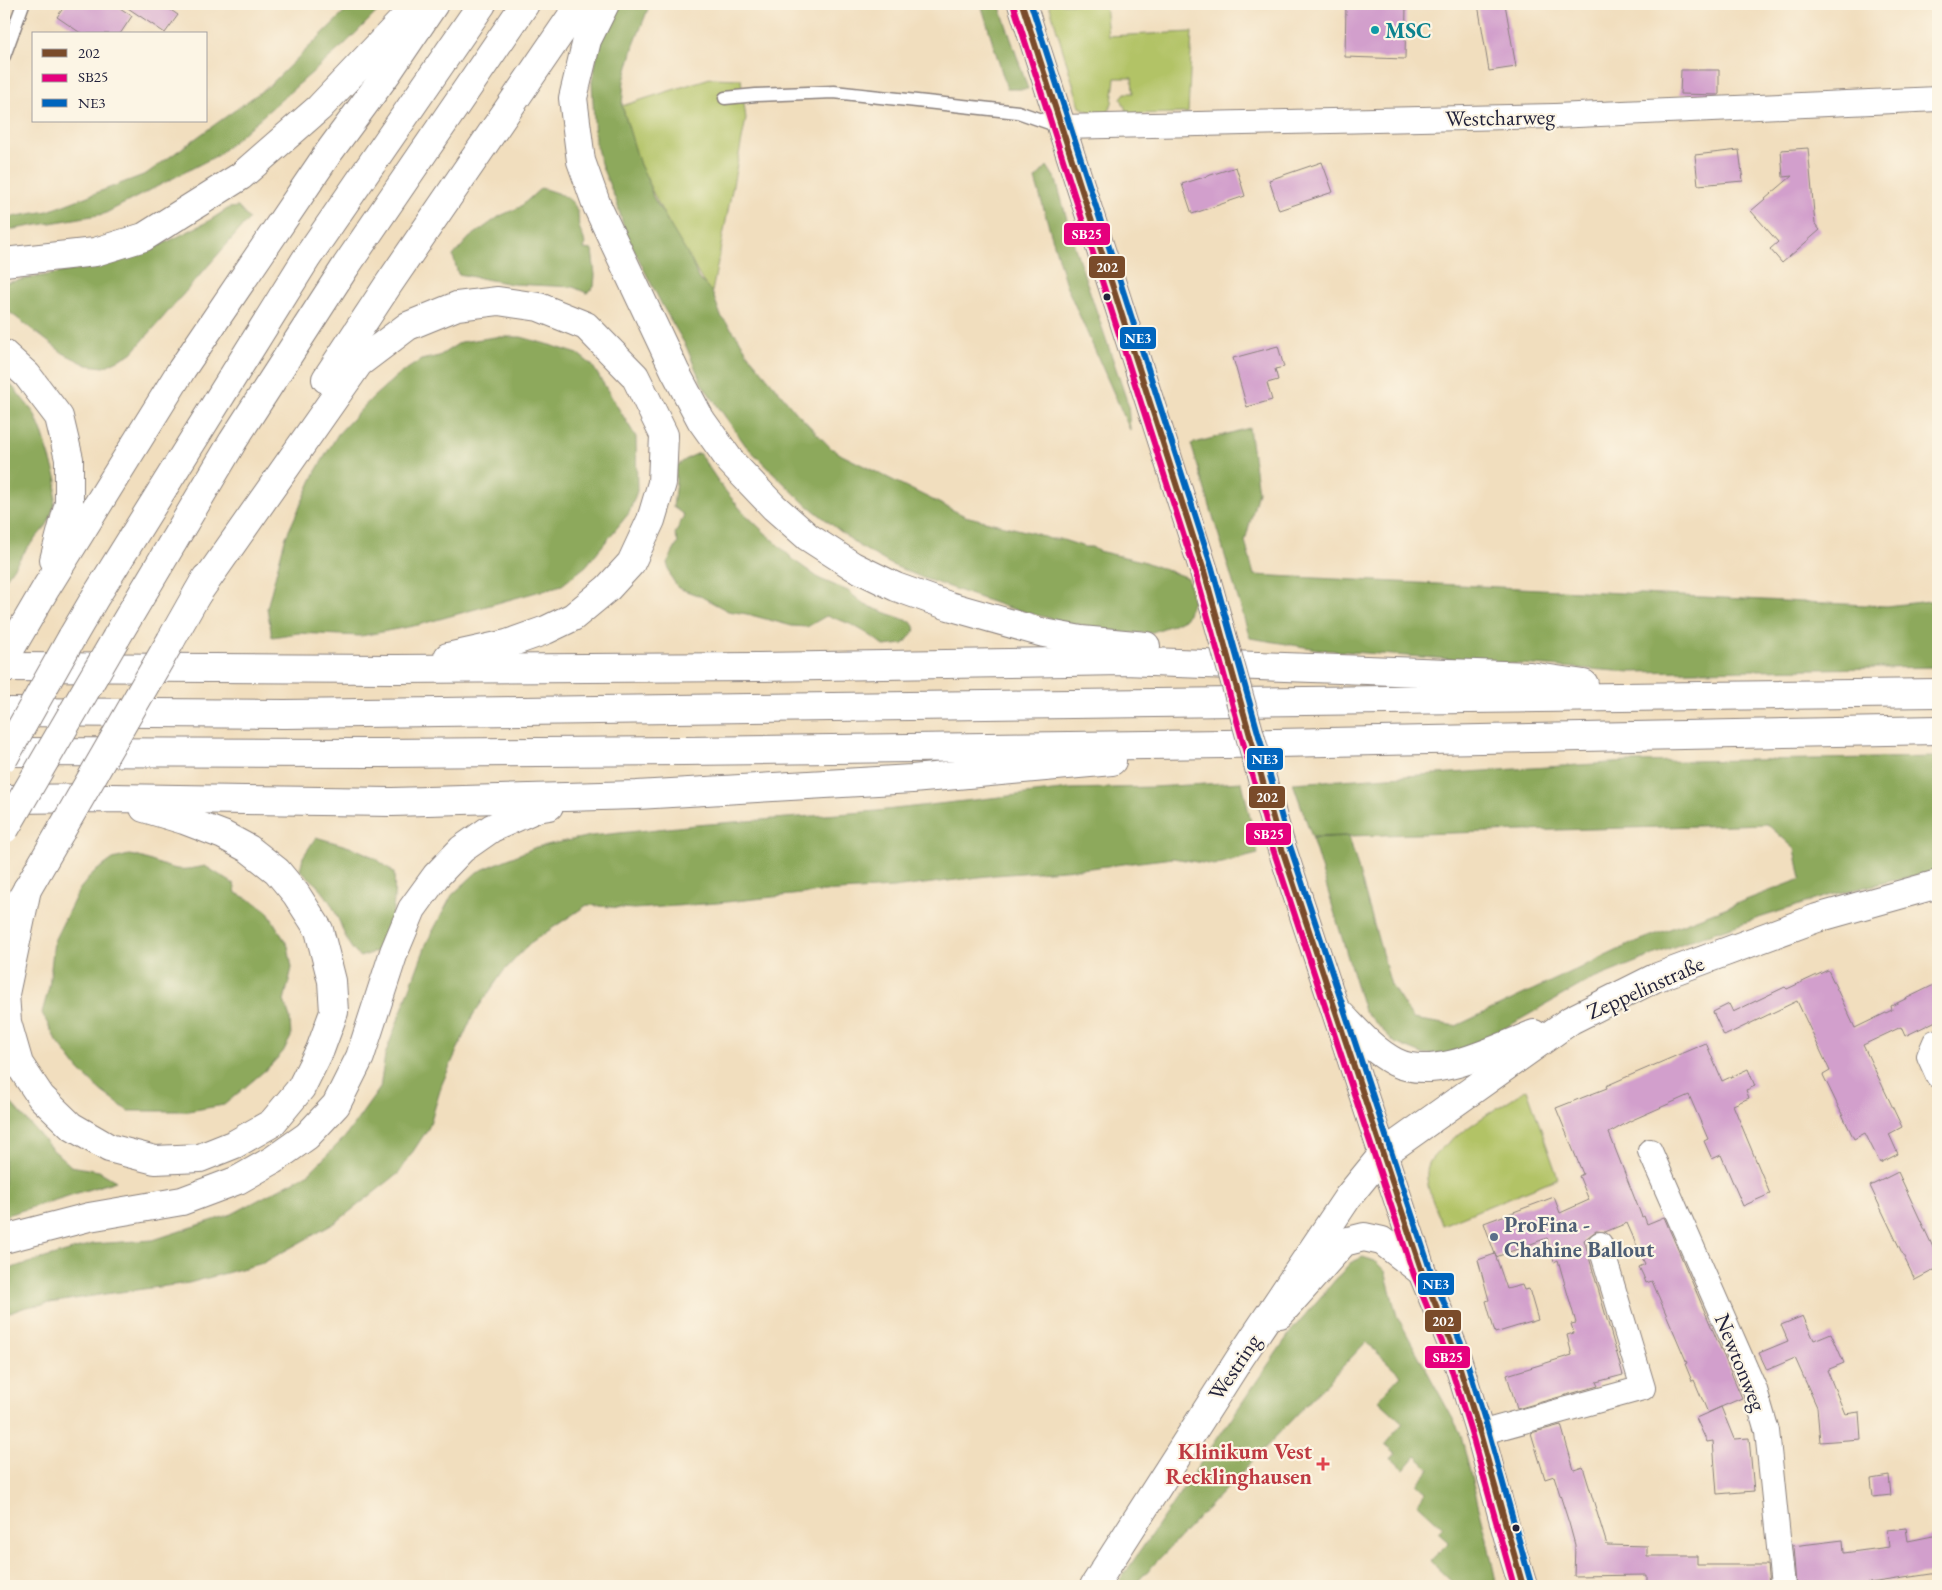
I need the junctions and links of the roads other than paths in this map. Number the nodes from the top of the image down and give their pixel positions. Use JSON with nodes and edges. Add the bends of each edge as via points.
{"nodes":[{"id":1,"x":23,"y":4,"type":"edge"},
{"id":2,"x":418,"y":4,"type":"edge"},
{"id":3,"x":434,"y":4,"type":"edge"},
{"id":4,"x":482,"y":4,"type":"edge"},
{"id":5,"x":525,"y":4,"type":"edge"},
{"id":6,"x":580,"y":4,"type":"edge"},
{"id":7,"x":605,"y":4,"type":"edge"},
{"id":8,"x":1022,"y":4,"type":"edge"},
{"id":9,"x":4,"y":56,"type":"edge"},
{"id":10,"x":725,"y":98,"type":"dead end"},
{"id":11,"x":1938,"y":99,"type":"edge"},
{"id":12,"x":1061,"y":127,"type":"junction"},
{"id":13,"x":4,"y":262,"type":"edge"},
{"id":14,"x":4,"y":354,"type":"edge"},
{"id":15,"x":46,"y":588,"type":"junction"},
{"id":16,"x":197,"y":594,"type":"junction"},
{"id":17,"x":4,"y":660,"type":"edge"},
{"id":18,"x":4,"y":667,"type":"edge"},
{"id":19,"x":396,"y":668,"type":"junction"},
{"id":20,"x":1321,"y":669,"type":"junction"},
{"id":21,"x":1938,"y":693,"type":"edge"},
{"id":22,"x":1660,"y":696,"type":"junction"},
{"id":23,"x":4,"y":712,"type":"edge"},
{"id":24,"x":1938,"y":730,"type":"edge"},
{"id":25,"x":1222,"y":744,"type":"junction"},
{"id":26,"x":4,"y":752,"type":"edge"},
{"id":27,"x":4,"y":758,"type":"edge"},
{"id":28,"x":637,"y":795,"type":"junction"},
{"id":29,"x":111,"y":798,"type":"junction"},
{"id":30,"x":4,"y":799,"type":"edge"},
{"id":31,"x":4,"y":830,"type":"edge"},
{"id":32,"x":1938,"y":884,"type":"edge"},
{"id":33,"x":28,"y":889,"type":"junction"},
{"id":34,"x":4,"y":930,"type":"edge"},
{"id":35,"x":1335,"y":1010,"type":"junction"},
{"id":36,"x":1571,"y":1020,"type":"junction"},
{"id":37,"x":1937,"y":1041,"type":"edge"},
{"id":38,"x":1938,"y":1076,"type":"edge"},
{"id":39,"x":1650,"y":1150,"type":"dead end"},
{"id":40,"x":1383,"y":1154,"type":"junction"},
{"id":41,"x":4,"y":1239,"type":"edge"},
{"id":42,"x":1600,"y":1244,"type":"dead end"},
{"id":43,"x":1422,"y":1272,"type":"junction"},
{"id":44,"x":1240,"y":1358,"type":"junction"},
{"id":45,"x":1480,"y":1432,"type":"junction"},
{"id":46,"x":1094,"y":1586,"type":"edge"},
{"id":47,"x":1523,"y":1586,"type":"edge"},
{"id":48,"x":1783,"y":1586,"type":"edge"}],
"edges":[{"from":1,"to":9,"type":"lane"},
{"from":2,"to":13,"type":"main road","via":[[319,108],[241,176],[144,237],[95,252]]},
{"from":3,"to":15,"type":"main road","via":[[238,284]]},
{"from":4,"to":27,"type":"main road","bridge":true,"via":[[306,258],[96,596]]},
{"from":5,"to":31,"type":"main road","bridge":true,"via":[[352,258],[233,441]]},
{"from":6,"to":16,"type":"main road","via":[[287,439]]},
{"from":7,"to":20,"type":"main road","via":[[587,40],[573,98],[581,161],[621,258],[701,420],[731,462],[774,507],[808,536],[853,566],[950,606],[1044,633],[1081,640],[1277,657]]},
{"from":8,"to":12,"type":"main road"},
{"from":10,"to":12,"type":"lane","via":[[834,92],[1018,112]]},
{"from":11,"to":12,"type":"street","name":"Westcharweg","via":[[1555,116]]},
{"from":12,"to":35,"type":"main road","bridge":true,"via":[[1204,571],[1280,843]]},
{"from":14,"to":15,"type":"main road","via":[[27,375],[59,417],[69,459],[69,503]]},
{"from":15,"to":17,"type":"main road"},
{"from":16,"to":19,"type":"main road","via":[[359,363],[408,326],[457,306],[498,301],[539,307],[586,326],[635,376],[664,435],[662,483],[651,520],[631,563],[608,588],[573,617],[546,630],[507,644]]},
{"from":16,"to":33,"type":"main road","bridge":true},
{"from":18,"to":19,"type":"main road"},
{"from":19,"to":20,"type":"main road","via":[[1124,661]]},
{"from":20,"to":22,"type":"main road","via":[[1530,676]]},
{"from":21,"to":22,"type":"main road"},
{"from":22,"to":23,"type":"main road","via":[[285,714]]},
{"from":24,"to":25,"type":"main road"},
{"from":25,"to":26,"type":"main road","via":[[398,753]]},
{"from":25,"to":28,"type":"main road","via":[[1106,762],[912,779]]},
{"from":28,"to":29,"type":"main road","via":[[392,802]]},
{"from":28,"to":41,"type":"main road","via":[[537,808],[492,828],[462,849],[436,876],[412,909],[394,952],[360,1057],[336,1105],[307,1136],[273,1160],[238,1180],[182,1201],[89,1217]]},
{"from":29,"to":30,"type":"main road"},
{"from":29,"to":33,"type":"main road","via":[[184,820],[249,849],[277,871],[319,930],[332,981],[334,1012],[301,1088],[272,1123],[235,1144],[200,1158],[155,1160],[109,1148],[71,1126],[41,1097],[19,1064],[7,1022],[5,994]]},
{"from":32,"to":36,"type":"main road","name":"Zeppelinstraße","via":[[1809,921],[1655,978]]},
{"from":33,"to":34,"type":"main road"},
{"from":35,"to":36,"type":"main road","via":[[1380,1053],[1397,1063],[1432,1068],[1464,1061]]},
{"from":35,"to":40,"type":"main road"},
{"from":36,"to":40,"type":"main road","name":"Zeppelinstraße"},
{"from":37,"to":38,"type":"street","via":[[1929,1056]]},
{"from":39,"to":48,"type":"street","name":"Newtonweg","via":[[1756,1390],[1767,1431]]},
{"from":40,"to":43,"type":"main road"},
{"from":40,"to":44,"type":"main road","name":"Westring","via":[[1348,1197]]},
{"from":42,"to":45,"type":"street","via":[[1644,1388]]},
{"from":43,"to":44,"type":"main road","via":[[1382,1241],[1364,1237],[1344,1242]]},
{"from":43,"to":45,"type":"main road","via":[[1454,1349]]},
{"from":44,"to":46,"type":"main road","name":"Westring"},
{"from":45,"to":47,"type":"main road"}]}
